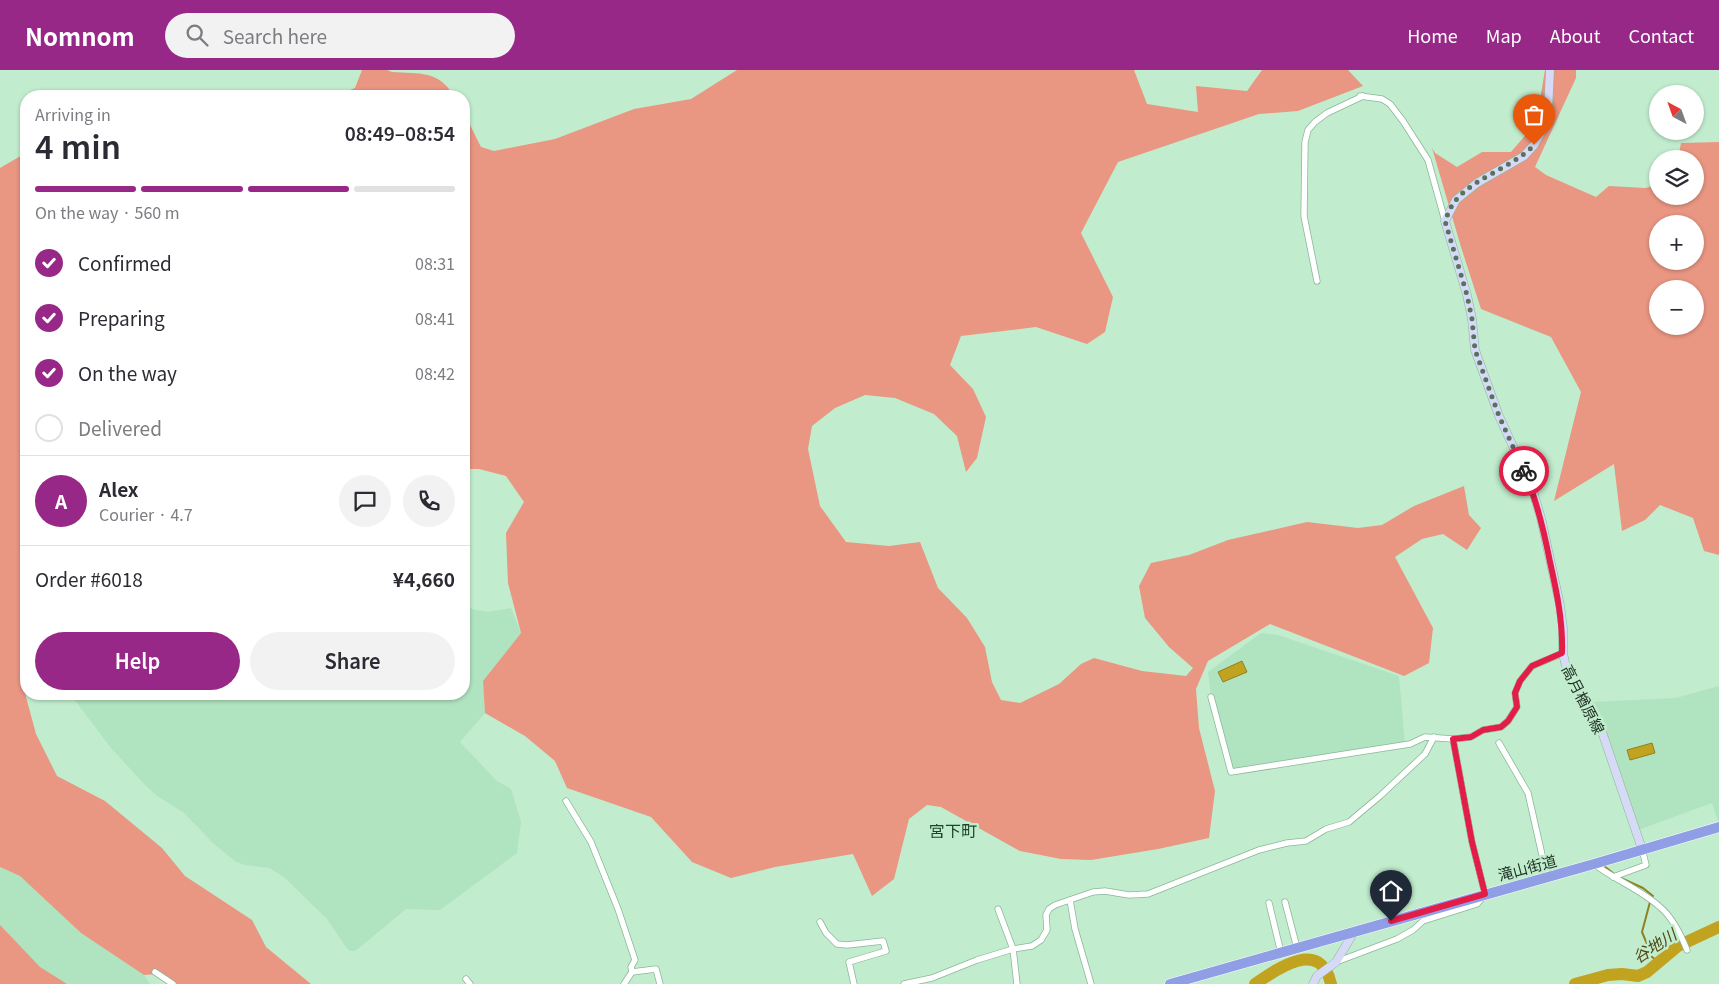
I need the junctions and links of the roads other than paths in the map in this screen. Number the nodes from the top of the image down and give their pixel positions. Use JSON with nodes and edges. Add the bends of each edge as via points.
{"nodes":[{"id":1,"x":1550,"y":70,"type":"edge"},
{"id":2,"x":1445,"y":221,"type":"junction"},
{"id":3,"x":1317,"y":281,"type":"dead end"},
{"id":4,"x":1562,"y":653,"type":"junction"},
{"id":5,"x":1211,"y":697,"type":"dead end"},
{"id":6,"x":1434,"y":737,"type":"junction"},
{"id":7,"x":1453,"y":739,"type":"junction"},
{"id":8,"x":1499,"y":744,"type":"dead end"},
{"id":9,"x":566,"y":801,"type":"dead end"},
{"id":10,"x":1719,"y":827,"type":"edge"},
{"id":11,"x":1642,"y":849,"type":"junction"},
{"id":12,"x":1594,"y":864,"type":"junction"},
{"id":13,"x":1547,"y":877,"type":"junction"},
{"id":14,"x":1613,"y":877,"type":"junction"},
{"id":15,"x":1485,"y":894,"type":"junction"},
{"id":16,"x":1070,"y":900,"type":"junction"},
{"id":17,"x":1285,"y":902,"type":"dead end"},
{"id":18,"x":1269,"y":903,"type":"dead end"},
{"id":19,"x":998,"y":910,"type":"dead end"},
{"id":20,"x":820,"y":922,"type":"dead end"},
{"id":21,"x":1354,"y":932,"type":"junction"},
{"id":22,"x":1297,"y":948,"type":"junction"},
{"id":23,"x":1013,"y":949,"type":"junction"},
{"id":24,"x":1686,"y":949,"type":"dead end"},
{"id":25,"x":1281,"y":953,"type":"junction"},
{"id":26,"x":1336,"y":962,"type":"junction"},
{"id":27,"x":155,"y":972,"type":"dead end"},
{"id":28,"x":632,"y":972,"type":"junction"},
{"id":29,"x":173,"y":984,"type":"edge"},
{"id":30,"x":624,"y":984,"type":"edge"},
{"id":31,"x":660,"y":984,"type":"edge"},
{"id":32,"x":854,"y":984,"type":"edge"},
{"id":33,"x":904,"y":984,"type":"edge"},
{"id":34,"x":1017,"y":984,"type":"edge"},
{"id":35,"x":1091,"y":984,"type":"edge"},
{"id":36,"x":1170,"y":984,"type":"edge"},
{"id":37,"x":1313,"y":984,"type":"edge"}],
"edges":[{"from":1,"to":2,"type":"main road","via":[[1548,110],[1534,145],[1524,156],[1477,183],[1456,200]]},
{"from":2,"to":3,"type":"street","via":[[1428,160],[1414,137],[1390,104],[1382,99],[1360,96],[1315,122],[1308,130],[1305,142],[1304,216]]},
{"from":2,"to":4,"type":"main road","name":"高月楢原線","via":[[1467,295],[1475,350],[1499,416],[1532,488],[1541,518],[1560,605]]},
{"from":4,"to":7,"type":"street","via":[[1532,666],[1515,693],[1517,707],[1501,727]]},
{"from":4,"to":11,"type":"main road","name":"高月楢原線","via":[[1567,672],[1600,726]]},
{"from":5,"to":6,"type":"street","via":[[1231,772],[1410,744],[1425,737]]},
{"from":6,"to":7,"type":"street"},
{"from":6,"to":16,"type":"street","via":[[1426,754],[1349,822],[1326,829],[1306,841],[1259,850],[1148,894],[1105,891]]},
{"from":7,"to":15,"type":"street"},
{"from":8,"to":13,"type":"street","via":[[1528,793]]},
{"from":9,"to":28,"type":"street","via":[[591,842],[618,909],[635,960]]},
{"from":10,"to":11,"type":"highway","name":"滝山街道"},
{"from":11,"to":12,"type":"highway","name":"滝山街道"},
{"from":11,"to":14,"type":"street","via":[[1646,865]]},
{"from":12,"to":13,"type":"highway","name":"滝山街道"},
{"from":12,"to":14,"type":"street"},
{"from":13,"to":15,"type":"highway","name":"滝山街道"},
{"from":14,"to":24,"type":"street","via":[[1662,908],[1682,937]]},
{"from":15,"to":21,"type":"highway","name":"滝山街道"},
{"from":15,"to":26,"type":"street","via":[[1477,904],[1423,921],[1398,939]]},
{"from":16,"to":23,"type":"street","via":[[1049,910],[1047,930],[1041,940],[1032,946]]},
{"from":16,"to":35,"type":"street"},
{"from":17,"to":22,"type":"street"},
{"from":18,"to":25,"type":"street"},
{"from":19,"to":23,"type":"street"},
{"from":20,"to":32,"type":"street","via":[[837,944],[882,940],[886,951],[849,962]]},
{"from":21,"to":22,"type":"highway","name":"滝山街道"},
{"from":21,"to":26,"type":"main road"},
{"from":22,"to":25,"type":"highway","name":"滝山街道"},
{"from":23,"to":33,"type":"street","via":[[932,978]]},
{"from":23,"to":34,"type":"street"},
{"from":25,"to":36,"type":"highway","name":"滝山街道"},
{"from":26,"to":37,"type":"main road"},
{"from":27,"to":29,"type":"street"},
{"from":28,"to":30,"type":"street"},
{"from":28,"to":31,"type":"street","via":[[656,969]]}]}
